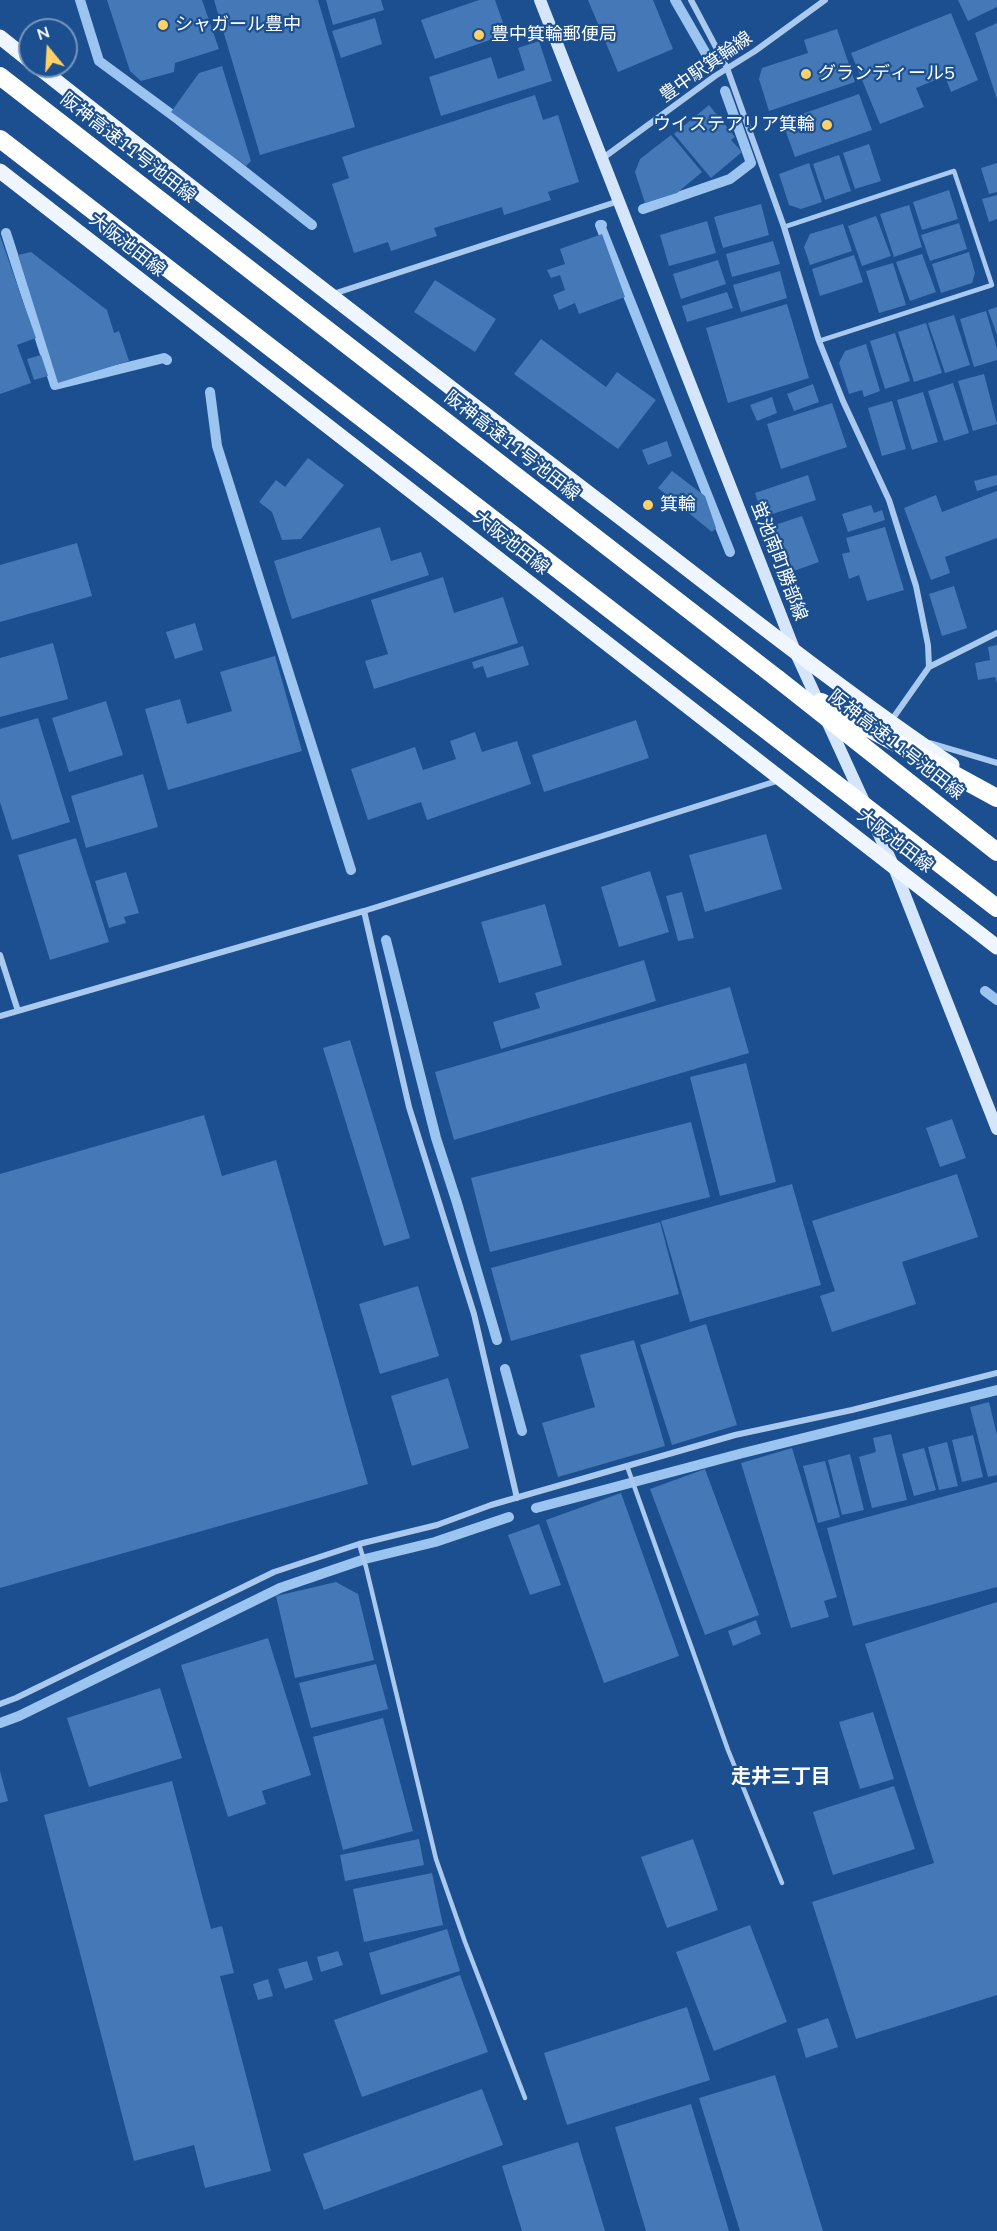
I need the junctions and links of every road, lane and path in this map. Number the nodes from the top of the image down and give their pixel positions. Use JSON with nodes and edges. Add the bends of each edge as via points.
{"nodes":[{"id":1,"x":540,"y":0,"type":"edge"},
{"id":2,"x":691,"y":0,"type":"edge"},
{"id":3,"x":825,"y":0,"type":"edge"},
{"id":4,"x":0,"y":37,"type":"edge"},
{"id":5,"x":18,"y":51,"type":"edge"},
{"id":6,"x":727,"y":68,"type":"junction"},
{"id":7,"x":0,"y":75,"type":"edge"},
{"id":8,"x":52,"y":78,"type":"edge"},
{"id":9,"x":0,"y":139,"type":"edge"},
{"id":10,"x":603,"y":158,"type":"junction"},
{"id":11,"x":0,"y":171,"type":"edge"},
{"id":12,"x":620,"y":201,"type":"junction"},
{"id":13,"x":784,"y":227,"type":"junction"},
{"id":14,"x":330,"y":296,"type":"junction"},
{"id":15,"x":819,"y":341,"type":"junction"},
{"id":16,"x":997,"y":633,"type":"edge"},
{"id":17,"x":794,"y":649,"type":"junction"},
{"id":18,"x":929,"y":667,"type":"junction"},
{"id":19,"x":778,"y":679,"type":"junction"},
{"id":20,"x":890,"y":722,"type":"junction"},
{"id":21,"x":909,"y":736,"type":"junction"},
{"id":22,"x":997,"y":763,"type":"edge"},
{"id":23,"x":783,"y":779,"type":"junction"},
{"id":24,"x":997,"y":797,"type":"edge"},
{"id":25,"x":997,"y":852,"type":"edge"},
{"id":26,"x":893,"y":865,"type":"junction"},
{"id":27,"x":997,"y":908,"type":"edge"},
{"id":28,"x":364,"y":911,"type":"junction"},
{"id":29,"x":997,"y":947,"type":"edge"},
{"id":30,"x":0,"y":955,"type":"edge"},
{"id":31,"x":18,"y":1011,"type":"junction"},
{"id":32,"x":0,"y":1016,"type":"edge"},
{"id":33,"x":997,"y":1129,"type":"edge"},
{"id":34,"x":997,"y":1373,"type":"edge"},
{"id":35,"x":627,"y":1466,"type":"junction"},
{"id":36,"x":517,"y":1498,"type":"junction"},
{"id":37,"x":359,"y":1544,"type":"junction"},
{"id":38,"x":0,"y":1704,"type":"edge"},
{"id":39,"x":782,"y":1883,"type":"dead end"},
{"id":40,"x":525,"y":2098,"type":"dead end"}],
"edges":[{"from":1,"to":10,"type":"street","name":"蛍池南町勝部線"},
{"from":2,"to":6,"type":"street"},
{"from":3,"to":6,"type":"street","name":"豊中駅箕輪線"},
{"from":4,"to":5,"type":"main road"},
{"from":6,"to":10,"type":"street","name":"豊中駅箕輪線"},
{"from":6,"to":13,"type":"street"},
{"from":7,"to":19,"type":"highway","name":"阪神高速11号池田線"},
{"from":8,"to":14,"type":"main road"},
{"from":9,"to":27,"type":"highway","bridge":true},
{"from":10,"to":12,"type":"street","name":"蛍池南町勝部線"},
{"from":11,"to":23,"type":"main road","name":"大阪池田線"},
{"from":12,"to":14,"type":"street"},
{"from":12,"to":17,"type":"street","name":"蛍池南町勝部線"},
{"from":13,"to":15,"type":"street"},
{"from":13,"to":15,"type":"lane","via":[[954,171],[992,285]]},
{"from":14,"to":17,"type":"main road"},
{"from":15,"to":18,"type":"street","via":[[890,500],[916,586]]},
{"from":16,"to":18,"type":"street"},
{"from":17,"to":20,"type":"main road"},
{"from":17,"to":26,"type":"street","name":"蛍池南町勝部線"},
{"from":18,"to":20,"type":"street"},
{"from":19,"to":24,"type":"highway","bridge":true},
{"from":19,"to":25,"type":"highway","name":"阪神高速11号池田線","bridge":true},
{"from":20,"to":21,"type":"main road"},
{"from":21,"to":22,"type":"street"},
{"from":21,"to":24,"type":"main road"},
{"from":23,"to":26,"type":"main road","name":"大阪池田線"},
{"from":23,"to":28,"type":"street"},
{"from":26,"to":29,"type":"main road","name":"大阪池田線"},
{"from":26,"to":33,"type":"street","name":"蛍池南町勝部線"},
{"from":28,"to":31,"type":"street"},
{"from":28,"to":36,"type":"street","via":[[409,1107],[474,1314]]},
{"from":30,"to":31,"type":"street"},
{"from":31,"to":32,"type":"street"},
{"from":34,"to":35,"type":"street","via":[[735,1435]]},
{"from":35,"to":36,"type":"street"},
{"from":35,"to":39,"type":"lane","via":[[728,1750]]},
{"from":36,"to":37,"type":"street","via":[[437,1526]]},
{"from":37,"to":38,"type":"street","via":[[274,1572]]},
{"from":37,"to":40,"type":"lane","via":[[436,1859]]}]}
